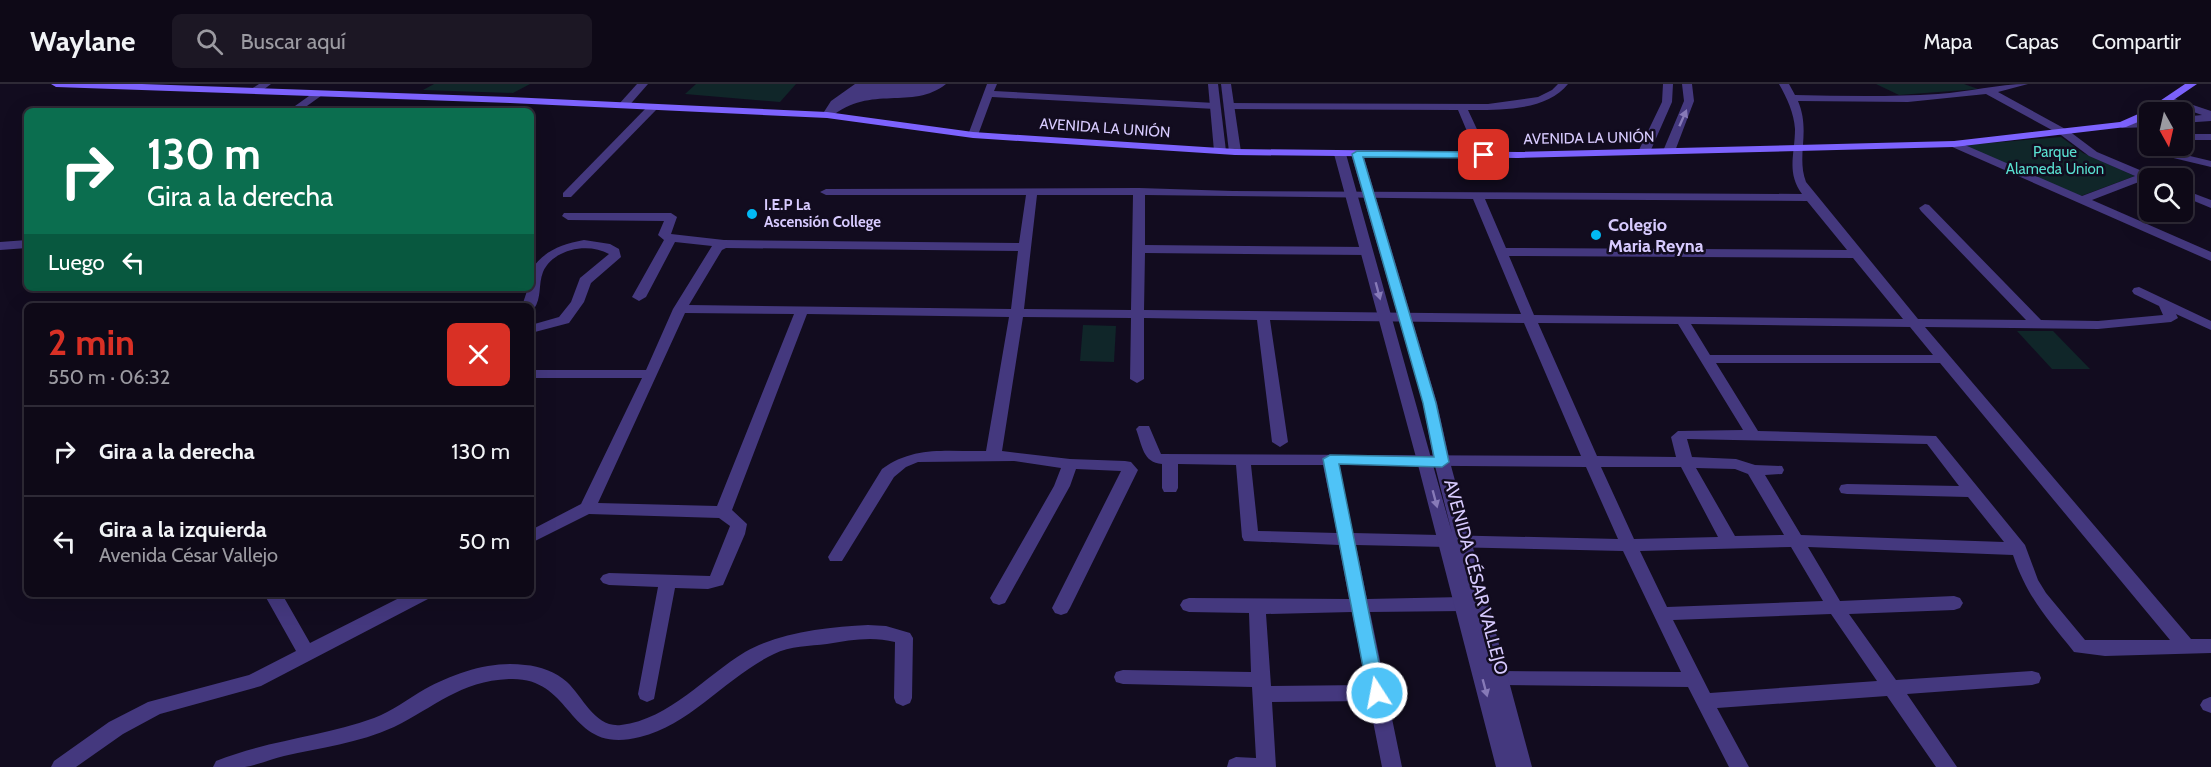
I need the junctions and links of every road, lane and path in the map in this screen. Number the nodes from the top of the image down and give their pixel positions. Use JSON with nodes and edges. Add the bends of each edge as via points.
{"nodes":[{"id":1,"x":56,"y":84,"type":"edge"},
{"id":2,"x":267,"y":84,"type":"edge"},
{"id":3,"x":632,"y":84,"type":"edge"},
{"id":4,"x":643,"y":84,"type":"edge"},
{"id":5,"x":862,"y":84,"type":"edge"},
{"id":6,"x":941,"y":84,"type":"edge"},
{"id":7,"x":1213,"y":84,"type":"edge"},
{"id":8,"x":1226,"y":84,"type":"edge"},
{"id":9,"x":1563,"y":84,"type":"edge"},
{"id":10,"x":1668,"y":84,"type":"edge"},
{"id":11,"x":1687,"y":84,"type":"edge"},
{"id":12,"x":1784,"y":84,"type":"edge"},
{"id":13,"x":1969,"y":84,"type":"edge"},
{"id":14,"x":2023,"y":84,"type":"edge"},
{"id":15,"x":2192,"y":84,"type":"edge"},
{"id":16,"x":990,"y":89,"type":"edge"},
{"id":17,"x":255,"y":91,"type":"junction"},
{"id":18,"x":1990,"y":91,"type":"junction"},
{"id":19,"x":320,"y":93,"type":"junction"},
{"id":20,"x":1792,"y":98,"type":"junction"},
{"id":21,"x":2169,"y":100,"type":"junction"},
{"id":22,"x":2166,"y":102,"type":"edge"},
{"id":23,"x":618,"y":105,"type":"junction"},
{"id":24,"x":1215,"y":106,"type":"junction"},
{"id":25,"x":1229,"y":106,"type":"junction"},
{"id":26,"x":653,"y":107,"type":"junction"},
{"id":27,"x":298,"y":108,"type":"edge"},
{"id":28,"x":1462,"y":108,"type":"junction"},
{"id":29,"x":827,"y":116,"type":"junction"},
{"id":30,"x":2211,"y":116,"type":"edge"},
{"id":31,"x":2139,"y":118,"type":"edge"},
{"id":32,"x":2193,"y":118,"type":"edge"},
{"id":33,"x":2139,"y":124,"type":"edge"},
{"id":34,"x":2122,"y":125,"type":"junction"},
{"id":35,"x":2065,"y":133,"type":"junction"},
{"id":36,"x":973,"y":135,"type":"junction"},
{"id":37,"x":2193,"y":137,"type":"edge"},
{"id":38,"x":2211,"y":137,"type":"edge"},
{"id":39,"x":1954,"y":144,"type":"junction"},
{"id":40,"x":1799,"y":148,"type":"junction"},
{"id":41,"x":1220,"y":151,"type":"junction"},
{"id":42,"x":1669,"y":151,"type":"junction"},
{"id":43,"x":1235,"y":152,"type":"junction"},
{"id":44,"x":1644,"y":152,"type":"junction"},
{"id":45,"x":1340,"y":154,"type":"junction"},
{"id":46,"x":1357,"y":154,"type":"junction"},
{"id":47,"x":1484,"y":155,"type":"junction"},
{"id":48,"x":2178,"y":156,"type":"edge"},
{"id":49,"x":2210,"y":163,"type":"edge"},
{"id":50,"x":2139,"y":174,"type":"edge"},
{"id":51,"x":2139,"y":180,"type":"edge"},
{"id":52,"x":1139,"y":191,"type":"junction"},
{"id":53,"x":826,"y":192,"type":"dead end"},
{"id":54,"x":1032,"y":192,"type":"junction"},
{"id":55,"x":1352,"y":194,"type":"junction"},
{"id":56,"x":1370,"y":194,"type":"junction"},
{"id":57,"x":567,"y":195,"type":"dead end"},
{"id":58,"x":1477,"y":195,"type":"junction"},
{"id":59,"x":2193,"y":197,"type":"edge"},
{"id":60,"x":1810,"y":198,"type":"junction"},
{"id":61,"x":2082,"y":200,"type":"junction"},
{"id":62,"x":2211,"y":204,"type":"edge"},
{"id":63,"x":1925,"y":208,"type":"dead end"},
{"id":64,"x":568,"y":216,"type":"dead end"},
{"id":65,"x":671,"y":238,"type":"junction"},
{"id":66,"x":24,"y":244,"type":"edge"},
{"id":67,"x":724,"y":244,"type":"junction"},
{"id":68,"x":0,"y":246,"type":"edge"},
{"id":69,"x":1026,"y":247,"type":"junction"},
{"id":70,"x":1138,"y":249,"type":"junction"},
{"id":71,"x":1367,"y":250,"type":"junction"},
{"id":72,"x":1501,"y":252,"type":"junction"},
{"id":73,"x":1857,"y":254,"type":"junction"},
{"id":74,"x":2211,"y":257,"type":"edge"},
{"id":75,"x":534,"y":279,"type":"edge"},
{"id":76,"x":2139,"y":291,"type":"dead end"},
{"id":77,"x":639,"y":297,"type":"dead end"},
{"id":78,"x":2164,"y":302,"type":"junction"},
{"id":79,"x":680,"y":309,"type":"junction"},
{"id":80,"x":802,"y":310,"type":"junction"},
{"id":81,"x":1017,"y":312,"type":"junction"},
{"id":82,"x":1137,"y":314,"type":"junction"},
{"id":83,"x":1263,"y":315,"type":"junction"},
{"id":84,"x":1385,"y":316,"type":"junction"},
{"id":85,"x":1404,"y":316,"type":"junction"},
{"id":86,"x":1530,"y":318,"type":"junction"},
{"id":87,"x":1681,"y":319,"type":"junction"},
{"id":88,"x":1912,"y":322,"type":"junction"},
{"id":89,"x":2037,"y":324,"type":"junction"},
{"id":90,"x":2211,"y":326,"type":"edge"},
{"id":91,"x":534,"y":328,"type":"edge"},
{"id":92,"x":1705,"y":359,"type":"junction"},
{"id":93,"x":1944,"y":359,"type":"junction"},
{"id":94,"x":534,"y":374,"type":"edge"},
{"id":95,"x":651,"y":374,"type":"junction"},
{"id":96,"x":1137,"y":379,"type":"dead end"},
{"id":97,"x":1144,"y":429,"type":"dead end"},
{"id":98,"x":1753,"y":434,"type":"junction"},
{"id":99,"x":1280,"y":442,"type":"dead end"},
{"id":100,"x":993,"y":456,"type":"junction"},
{"id":101,"x":1170,"y":459,"type":"junction"},
{"id":102,"x":1243,"y":459,"type":"junction"},
{"id":103,"x":1330,"y":459,"type":"junction"},
{"id":104,"x":1425,"y":461,"type":"junction"},
{"id":105,"x":1442,"y":462,"type":"junction"},
{"id":106,"x":1687,"y":463,"type":"junction"},
{"id":107,"x":1070,"y":464,"type":"junction"},
{"id":108,"x":1594,"y":464,"type":"junction"},
{"id":109,"x":1754,"y":470,"type":"junction"},
{"id":110,"x":1776,"y":470,"type":"dead end"},
{"id":111,"x":1170,"y":488,"type":"dead end"},
{"id":112,"x":1847,"y":489,"type":"dead end"},
{"id":113,"x":1971,"y":492,"type":"junction"},
{"id":114,"x":587,"y":508,"type":"junction"},
{"id":115,"x":723,"y":512,"type":"junction"},
{"id":116,"x":534,"y":535,"type":"edge"},
{"id":117,"x":1347,"y":540,"type":"junction"},
{"id":118,"x":1795,"y":541,"type":"junction"},
{"id":119,"x":1446,"y":542,"type":"junction"},
{"id":120,"x":1465,"y":542,"type":"junction"},
{"id":121,"x":1730,"y":543,"type":"junction"},
{"id":122,"x":1628,"y":545,"type":"junction"},
{"id":123,"x":2019,"y":549,"type":"junction"},
{"id":124,"x":836,"y":557,"type":"dead end"},
{"id":125,"x":609,"y":579,"type":"dead end"},
{"id":126,"x":668,"y":581,"type":"junction"},
{"id":127,"x":275,"y":597,"type":"edge"},
{"id":128,"x":416,"y":597,"type":"edge"},
{"id":129,"x":999,"y":598,"type":"dead end"},
{"id":130,"x":1954,"y":603,"type":"dead end"},
{"id":131,"x":1462,"y":604,"type":"junction"},
{"id":132,"x":1189,"y":605,"type":"dead end"},
{"id":133,"x":1360,"y":606,"type":"junction"},
{"id":134,"x":1257,"y":607,"type":"junction"},
{"id":135,"x":1060,"y":608,"type":"dead end"},
{"id":136,"x":1835,"y":608,"type":"junction"},
{"id":137,"x":1662,"y":614,"type":"junction"},
{"id":138,"x":2211,"y":646,"type":"edge"},
{"id":139,"x":2187,"y":647,"type":"junction"},
{"id":140,"x":307,"y":654,"type":"junction"},
{"id":141,"x":1123,"y":677,"type":"dead end"},
{"id":142,"x":1499,"y":678,"type":"junction"},
{"id":143,"x":2032,"y":678,"type":"dead end"},
{"id":144,"x":1692,"y":680,"type":"junction"},
{"id":145,"x":1261,"y":688,"type":"junction"},
{"id":146,"x":1892,"y":688,"type":"junction"},
{"id":147,"x":1377,"y":693,"type":"junction"},
{"id":148,"x":647,"y":694,"type":"dead end"},
{"id":149,"x":903,"y":698,"type":"dead end"},
{"id":150,"x":1703,"y":701,"type":"junction"},
{"id":151,"x":1236,"y":766,"type":"edge"},
{"id":152,"x":61,"y":767,"type":"edge"},
{"id":153,"x":223,"y":767,"type":"edge"},
{"id":154,"x":1257,"y":767,"type":"edge"},
{"id":155,"x":1266,"y":767,"type":"edge"},
{"id":156,"x":1392,"y":767,"type":"edge"},
{"id":157,"x":1506,"y":767,"type":"edge"},
{"id":158,"x":1522,"y":767,"type":"edge"},
{"id":159,"x":1739,"y":767,"type":"edge"},
{"id":160,"x":1947,"y":767,"type":"edge"}],
"edges":[{"from":1,"to":17,"type":"main road","name":"AVENIDA LA UNIÓN"},
{"from":2,"to":17,"type":"street"},
{"from":3,"to":23,"type":"street"},
{"from":4,"to":23,"type":"street"},
{"from":5,"to":6,"type":"street","via":[[928,88]]},
{"from":5,"to":29,"type":"street","via":[[836,103]]},
{"from":7,"to":24,"type":"street"},
{"from":8,"to":25,"type":"street"},
{"from":9,"to":28,"type":"street","via":[[1556,92],[1536,101]]},
{"from":10,"to":44,"type":"street","via":[[1668,102]]},
{"from":42,"to":11,"type":"street","one_way":true,"via":[[1689,101]]},
{"from":12,"to":20,"type":"street"},
{"from":13,"to":18,"type":"street"},
{"from":14,"to":18,"type":"street"},
{"from":15,"to":21,"type":"main road","name":"AVENIDA LA UNIÓN"},
{"from":16,"to":24,"type":"street"},
{"from":16,"to":36,"type":"street"},
{"from":17,"to":19,"type":"main road","name":"AVENIDA LA UNIÓN"},
{"from":18,"to":20,"type":"street","via":[[1871,99]]},
{"from":18,"to":35,"type":"street"},
{"from":19,"to":23,"type":"main road","name":"AVENIDA LA UNIÓN"},
{"from":19,"to":27,"type":"street"},
{"from":20,"to":40,"type":"street","via":[[1800,122]]},
{"from":21,"to":22,"type":"main road","name":"AVENIDA LA UNIÓN"},
{"from":21,"to":30,"type":"street"},
{"from":23,"to":26,"type":"main road","name":"AVENIDA LA UNIÓN"},
{"from":24,"to":41,"type":"street"},
{"from":25,"to":28,"type":"street"},
{"from":25,"to":43,"type":"street"},
{"from":26,"to":29,"type":"main road","name":"AVENIDA LA UNIÓN"},
{"from":26,"to":57,"type":"street"},
{"from":28,"to":47,"type":"street"},
{"from":29,"to":36,"type":"main road","name":"AVENIDA LA UNIÓN"},
{"from":30,"to":32,"type":"street"},
{"from":31,"to":34,"type":"main road","name":"AVENIDA LA UNIÓN"},
{"from":33,"to":34,"type":"street"},
{"from":34,"to":35,"type":"main road","name":"AVENIDA LA UNIÓN"},
{"from":35,"to":39,"type":"main road","name":"AVENIDA LA UNIÓN"},
{"from":35,"to":50,"type":"street","via":[[2094,154]]},
{"from":36,"to":41,"type":"main road","name":"AVENIDA LA UNIÓN"},
{"from":37,"to":38,"type":"street"},
{"from":39,"to":40,"type":"main road","name":"AVENIDA LA UNIÓN"},
{"from":39,"to":61,"type":"street"},
{"from":40,"to":42,"type":"main road","name":"AVENIDA LA UNIÓN"},
{"from":40,"to":60,"type":"street","via":[[1796,173]]},
{"from":41,"to":43,"type":"main road","name":"AVENIDA LA UNIÓN"},
{"from":42,"to":44,"type":"main road","name":"AVENIDA LA UNIÓN"},
{"from":43,"to":45,"type":"main road","name":"AVENIDA LA UNIÓN"},
{"from":44,"to":47,"type":"main road","name":"AVENIDA LA UNIÓN"},
{"from":45,"to":46,"type":"main road","name":"AVENIDA LA UNIÓN"},
{"from":45,"to":55,"type":"street","name":"AVENIDA CÉSAR VALLEJO"},
{"from":46,"to":47,"type":"main road","name":"AVENIDA LA UNIÓN"},
{"from":46,"to":56,"type":"street","name":"AVENIDA CÉSAR VALLEJO"},
{"from":48,"to":49,"type":"street"},
{"from":51,"to":61,"type":"street"},
{"from":52,"to":54,"type":"street"},
{"from":52,"to":55,"type":"street"},
{"from":52,"to":70,"type":"street"},
{"from":53,"to":54,"type":"street"},
{"from":54,"to":69,"type":"street"},
{"from":55,"to":56,"type":"street"},
{"from":55,"to":71,"type":"street","name":"AVENIDA CÉSAR VALLEJO"},
{"from":56,"to":58,"type":"street"},
{"from":56,"to":85,"type":"street","name":"AVENIDA CÉSAR VALLEJO"},
{"from":58,"to":60,"type":"street"},
{"from":58,"to":72,"type":"street"},
{"from":59,"to":62,"type":"street"},
{"from":60,"to":73,"type":"street"},
{"from":61,"to":74,"type":"street"},
{"from":63,"to":89,"type":"street"},
{"from":64,"to":65,"type":"street","via":[[671,217],[664,236]]},
{"from":65,"to":67,"type":"street"},
{"from":65,"to":77,"type":"street"},
{"from":66,"to":68,"type":"street"},
{"from":67,"to":69,"type":"street"},
{"from":67,"to":79,"type":"street","via":[[717,248]]},
{"from":69,"to":81,"type":"street"},
{"from":70,"to":71,"type":"street"},
{"from":70,"to":82,"type":"street"},
{"from":71,"to":84,"type":"street","name":"AVENIDA CÉSAR VALLEJO","one_way":true},
{"from":72,"to":73,"type":"street"},
{"from":72,"to":86,"type":"street"},
{"from":73,"to":88,"type":"street"},
{"from":75,"to":91,"type":"street","via":[[551,254],[588,244],[615,252],[615,257],[585,281],[564,320]]},
{"from":76,"to":78,"type":"street"},
{"from":78,"to":89,"type":"street","via":[[2171,318],[2098,325]]},
{"from":78,"to":90,"type":"street"},
{"from":79,"to":80,"type":"street"},
{"from":79,"to":95,"type":"street"},
{"from":80,"to":81,"type":"street"},
{"from":80,"to":115,"type":"street"},
{"from":81,"to":82,"type":"street"},
{"from":81,"to":100,"type":"street"},
{"from":82,"to":83,"type":"street"},
{"from":82,"to":96,"type":"street"},
{"from":83,"to":84,"type":"street"},
{"from":83,"to":99,"type":"street"},
{"from":84,"to":85,"type":"street"},
{"from":84,"to":104,"type":"street","name":"AVENIDA CÉSAR VALLEJO"},
{"from":85,"to":86,"type":"street"},
{"from":85,"to":105,"type":"street","name":"AVENIDA CÉSAR VALLEJO","via":[[1430,403]]},
{"from":86,"to":87,"type":"street"},
{"from":86,"to":108,"type":"street"},
{"from":87,"to":88,"type":"street"},
{"from":87,"to":92,"type":"street"},
{"from":88,"to":89,"type":"street"},
{"from":88,"to":93,"type":"street"},
{"from":92,"to":93,"type":"street"},
{"from":92,"to":98,"type":"street"},
{"from":93,"to":139,"type":"street"},
{"from":94,"to":95,"type":"street"},
{"from":95,"to":114,"type":"street"},
{"from":97,"to":101,"type":"street","via":[[1154,456]]},
{"from":98,"to":106,"type":"street","via":[[1683,434],[1679,443]]},
{"from":98,"to":113,"type":"street","via":[[1931,439]]},
{"from":100,"to":107,"type":"street"},
{"from":100,"to":124,"type":"street","via":[[916,457],[901,463],[888,473]]},
{"from":101,"to":102,"type":"street"},
{"from":101,"to":111,"type":"street"},
{"from":102,"to":103,"type":"street"},
{"from":102,"to":117,"type":"street","via":[[1250,537]]},
{"from":103,"to":104,"type":"street"},
{"from":103,"to":117,"type":"street"},
{"from":104,"to":105,"type":"street"},
{"from":104,"to":119,"type":"street","name":"AVENIDA CÉSAR VALLEJO","one_way":true},
{"from":105,"to":108,"type":"street"},
{"from":105,"to":120,"type":"street","name":"AVENIDA CÉSAR VALLEJO"},
{"from":106,"to":108,"type":"street"},
{"from":106,"to":109,"type":"street","via":[[1736,464]]},
{"from":106,"to":121,"type":"street"},
{"from":107,"to":129,"type":"street","via":[[1062,486]]},
{"from":107,"to":135,"type":"street","via":[[1125,466],[1130,470]]},
{"from":108,"to":122,"type":"street"},
{"from":109,"to":110,"type":"street"},
{"from":109,"to":118,"type":"street"},
{"from":112,"to":113,"type":"street"},
{"from":113,"to":123,"type":"street"},
{"from":114,"to":115,"type":"street"},
{"from":114,"to":116,"type":"street"},
{"from":115,"to":126,"type":"street","via":[[739,525],[717,580]]},
{"from":117,"to":119,"type":"street"},
{"from":117,"to":133,"type":"street"},
{"from":118,"to":121,"type":"street"},
{"from":118,"to":123,"type":"street"},
{"from":118,"to":136,"type":"street"},
{"from":119,"to":120,"type":"street"},
{"from":119,"to":131,"type":"street","name":"AVENIDA CÉSAR VALLEJO"},
{"from":120,"to":122,"type":"street"},
{"from":120,"to":142,"type":"street","name":"AVENIDA CÉSAR VALLEJO"},
{"from":121,"to":122,"type":"street"},
{"from":122,"to":137,"type":"street"},
{"from":123,"to":139,"type":"street","via":[[2040,598],[2080,647]]},
{"from":125,"to":126,"type":"street"},
{"from":126,"to":148,"type":"street"},
{"from":127,"to":140,"type":"street"},
{"from":128,"to":140,"type":"street"},
{"from":130,"to":136,"type":"street"},
{"from":131,"to":133,"type":"street"},
{"from":131,"to":157,"type":"street","name":"AVENIDA CÉSAR VALLEJO","one_way":true},
{"from":132,"to":134,"type":"street"},
{"from":133,"to":134,"type":"street"},
{"from":133,"to":147,"type":"street"},
{"from":134,"to":145,"type":"street"},
{"from":136,"to":137,"type":"street"},
{"from":136,"to":146,"type":"street"},
{"from":137,"to":144,"type":"street"},
{"from":138,"to":139,"type":"street"},
{"from":140,"to":152,"type":"street","via":[[254,681],[155,708],[116,728]]},
{"from":141,"to":145,"type":"street"},
{"from":142,"to":144,"type":"street"},
{"from":142,"to":158,"type":"street","name":"AVENIDA CÉSAR VALLEJO"},
{"from":143,"to":146,"type":"street"},
{"from":144,"to":150,"type":"street"},
{"from":145,"to":147,"type":"street"},
{"from":145,"to":155,"type":"street"},
{"from":146,"to":150,"type":"street"},
{"from":146,"to":160,"type":"street"},
{"from":147,"to":156,"type":"street"},
{"from":149,"to":153,"type":"street","via":[[904,638],[866,630],[785,642],[765,649],[663,720],[640,729],[619,733],[597,730],[565,690],[548,676],[505,670],[466,678],[379,724],[304,745],[265,751]]},
{"from":150,"to":159,"type":"street"},
{"from":151,"to":154,"type":"street"}]}
